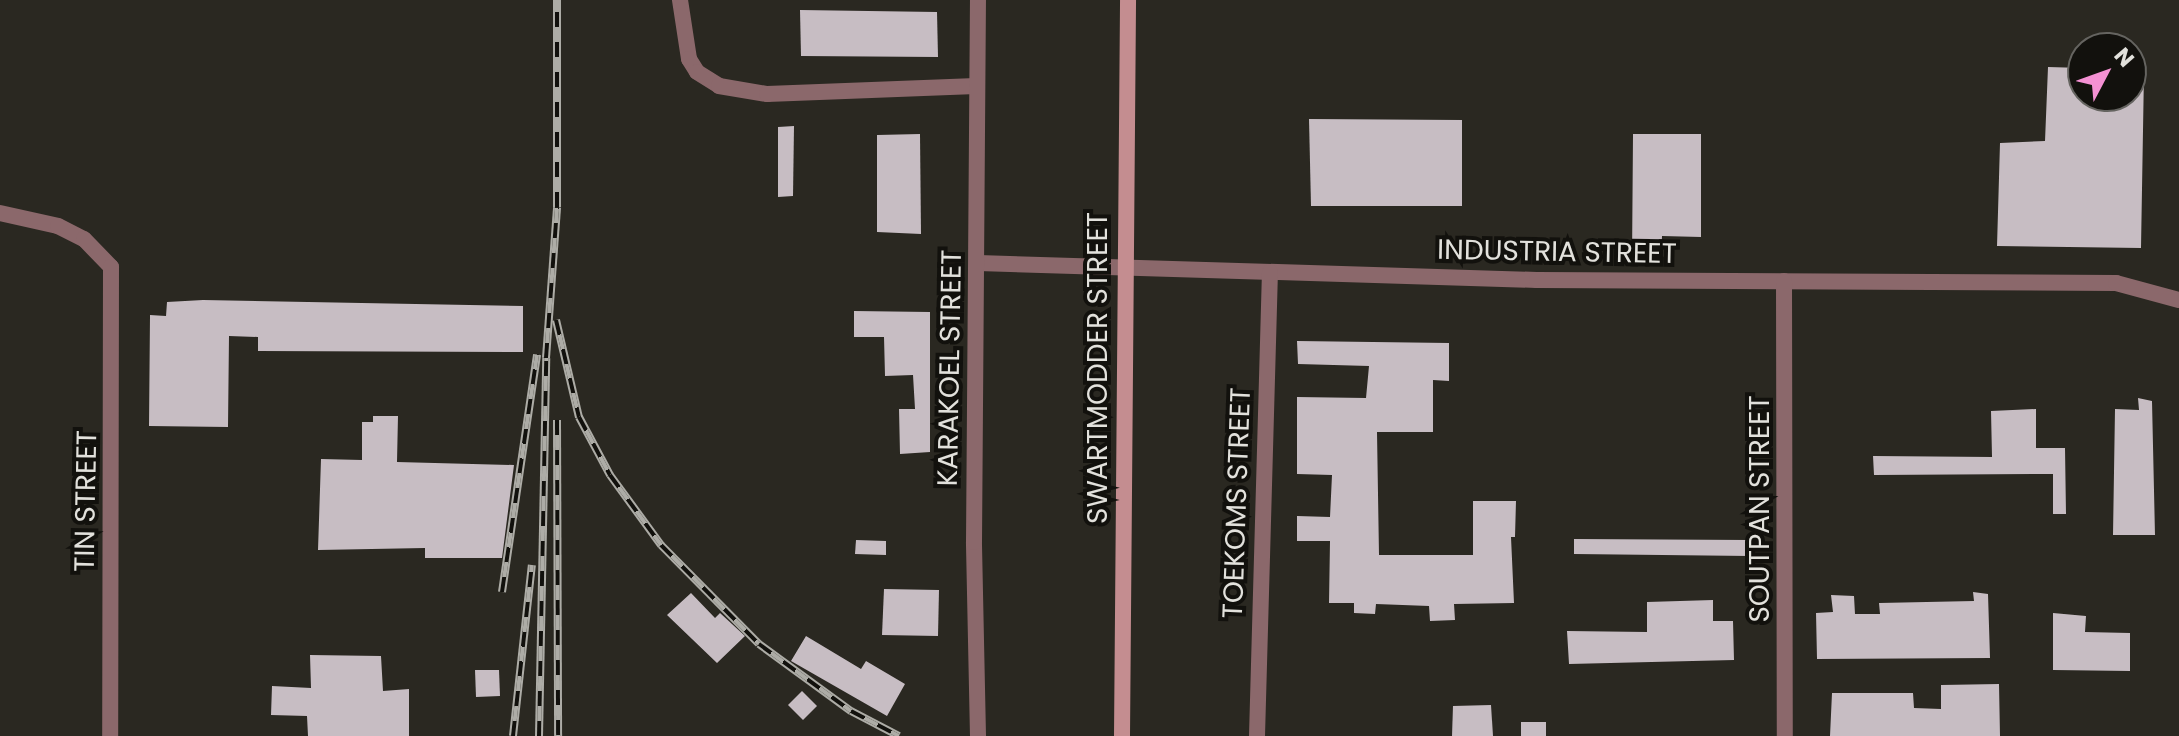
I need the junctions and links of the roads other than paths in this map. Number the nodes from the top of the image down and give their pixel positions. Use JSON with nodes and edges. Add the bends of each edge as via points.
{"nodes":[{"id":1,"x":680,"y":0,"type":"edge"},
{"id":2,"x":978,"y":0,"type":"edge"},
{"id":3,"x":1128,"y":0,"type":"edge"},
{"id":4,"x":976,"y":86,"type":"junction"},
{"id":5,"x":0,"y":213,"type":"edge"},
{"id":6,"x":978,"y":263,"type":"junction"},
{"id":7,"x":1123,"y":268,"type":"junction"},
{"id":8,"x":1270,"y":272,"type":"junction"},
{"id":9,"x":1784,"y":281,"type":"junction"},
{"id":10,"x":2179,"y":300,"type":"edge"},
{"id":11,"x":110,"y":736,"type":"edge"},
{"id":12,"x":978,"y":736,"type":"edge"},
{"id":13,"x":1122,"y":736,"type":"edge"},
{"id":14,"x":1257,"y":736,"type":"edge"},
{"id":15,"x":1785,"y":736,"type":"edge"}],
"edges":[{"from":1,"to":4,"type":"street","via":[[689,59],[697,72],[719,86],[767,94]]},
{"from":2,"to":4,"type":"street","name":"KARAKOEL STREET"},
{"from":3,"to":7,"type":"main road","name":"SWARTMODDER STREET"},
{"from":4,"to":6,"type":"street","name":"KARAKOEL STREET"},
{"from":5,"to":11,"type":"street","name":"TIN STREET","via":[[71,233],[99,251],[111,267]]},
{"from":6,"to":7,"type":"street","name":"INDUSTRIA STREET"},
{"from":6,"to":12,"type":"street","name":"KARAKOEL STREET"},
{"from":7,"to":8,"type":"street","name":"INDUSTRIA STREET"},
{"from":7,"to":13,"type":"main road","name":"SWARTMODDER STREET"},
{"from":8,"to":9,"type":"street","name":"INDUSTRIA STREET"},
{"from":8,"to":14,"type":"street","name":"TOEKOMS STREET"},
{"from":9,"to":10,"type":"street","name":"INDUSTRIA STREET","via":[[2136,284]]},
{"from":9,"to":15,"type":"street","name":"SOUTPAN STREET"}]}
